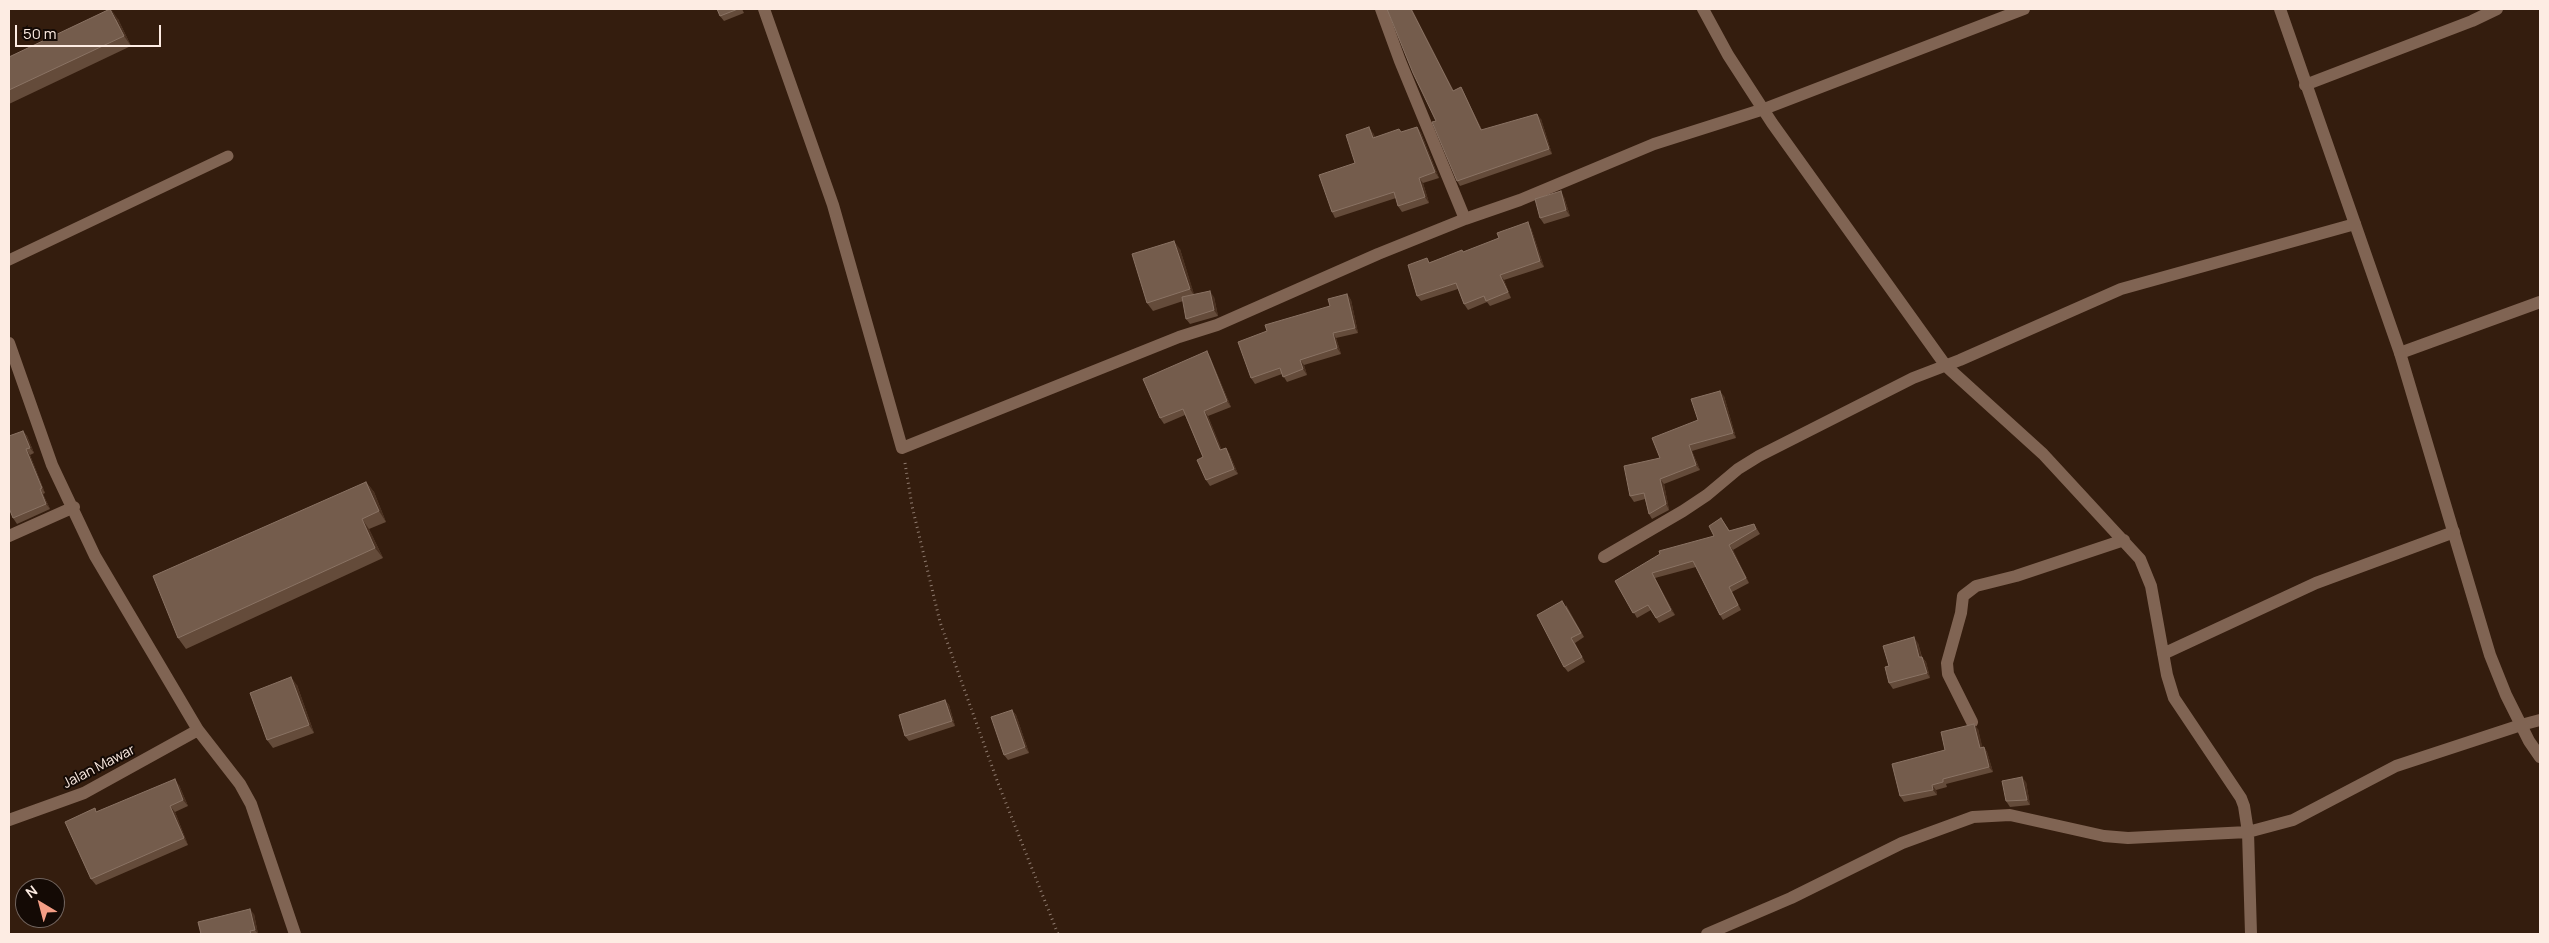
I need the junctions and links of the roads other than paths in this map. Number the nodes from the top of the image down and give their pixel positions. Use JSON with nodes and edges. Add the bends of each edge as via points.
{"nodes":[{"id":1,"x":764,"y":9,"type":"edge"},
{"id":2,"x":1382,"y":9,"type":"edge"},
{"id":3,"x":1703,"y":9,"type":"edge"},
{"id":4,"x":2024,"y":9,"type":"edge"},
{"id":5,"x":2280,"y":9,"type":"edge"},
{"id":6,"x":2497,"y":9,"type":"edge"},
{"id":7,"x":2305,"y":85,"type":"junction"},
{"id":8,"x":1764,"y":109,"type":"junction"},
{"id":9,"x":228,"y":156,"type":"dead end"},
{"id":10,"x":1465,"y":219,"type":"junction"},
{"id":11,"x":2355,"y":224,"type":"junction"},
{"id":12,"x":9,"y":260,"type":"edge"},
{"id":13,"x":2540,"y":302,"type":"edge"},
{"id":14,"x":9,"y":343,"type":"edge"},
{"id":15,"x":2400,"y":353,"type":"junction"},
{"id":16,"x":1946,"y":366,"type":"junction"},
{"id":17,"x":74,"y":507,"type":"junction"},
{"id":18,"x":2454,"y":532,"type":"junction"},
{"id":19,"x":9,"y":536,"type":"edge"},
{"id":20,"x":2124,"y":540,"type":"junction"},
{"id":21,"x":1604,"y":556,"type":"dead end"},
{"id":22,"x":2163,"y":654,"type":"junction"},
{"id":23,"x":2540,"y":720,"type":"edge"},
{"id":24,"x":1972,"y":722,"type":"edge"},
{"id":25,"x":2521,"y":725,"type":"junction"},
{"id":26,"x":198,"y":730,"type":"junction"},
{"id":27,"x":2540,"y":757,"type":"edge"},
{"id":28,"x":9,"y":820,"type":"edge"},
{"id":29,"x":2248,"y":832,"type":"junction"},
{"id":30,"x":295,"y":934,"type":"edge"},
{"id":31,"x":1707,"y":934,"type":"edge"},
{"id":32,"x":2251,"y":934,"type":"edge"}],
"edges":[{"from":1,"to":10,"type":"street","via":[[833,205],[902,448],[1217,324]]},
{"from":2,"to":10,"type":"street"},
{"from":3,"to":8,"type":"street","via":[[1728,55]]},
{"from":4,"to":8,"type":"street"},
{"from":5,"to":7,"type":"street"},
{"from":6,"to":7,"type":"street"},
{"from":7,"to":11,"type":"street"},
{"from":8,"to":10,"type":"street","via":[[1654,144],[1520,200]]},
{"from":8,"to":16,"type":"street"},
{"from":9,"to":12,"type":"lane"},
{"from":11,"to":15,"type":"street"},
{"from":11,"to":16,"type":"street","via":[[2121,289]]},
{"from":13,"to":15,"type":"street"},
{"from":14,"to":17,"type":"street","via":[[52,465]]},
{"from":15,"to":18,"type":"street"},
{"from":16,"to":20,"type":"street","via":[[2043,454]]},
{"from":16,"to":21,"type":"street","via":[[1912,378],[1759,456],[1683,511]]},
{"from":17,"to":19,"type":"street"},
{"from":17,"to":26,"type":"street","via":[[95,556]]},
{"from":18,"to":22,"type":"street","via":[[2316,583]]},
{"from":18,"to":25,"type":"street","via":[[2490,655]]},
{"from":20,"to":22,"type":"street","via":[[2140,559],[2148,577]]},
{"from":20,"to":24,"type":"street","via":[[1976,586],[1963,596],[1947,663],[1948,674]]},
{"from":22,"to":29,"type":"street","via":[[2174,698],[2241,798]]},
{"from":23,"to":25,"type":"street"},
{"from":25,"to":27,"type":"street"},
{"from":25,"to":29,"type":"street","via":[[2396,766],[2293,820]]},
{"from":26,"to":28,"type":"street","name":"Jalan Mawar","via":[[84,793]]},
{"from":26,"to":30,"type":"street","via":[[240,784],[251,804]]},
{"from":29,"to":31,"type":"street","via":[[2128,838],[2104,836],[2010,815],[1973,817],[1902,843],[1791,898]]},
{"from":29,"to":32,"type":"street"}]}
